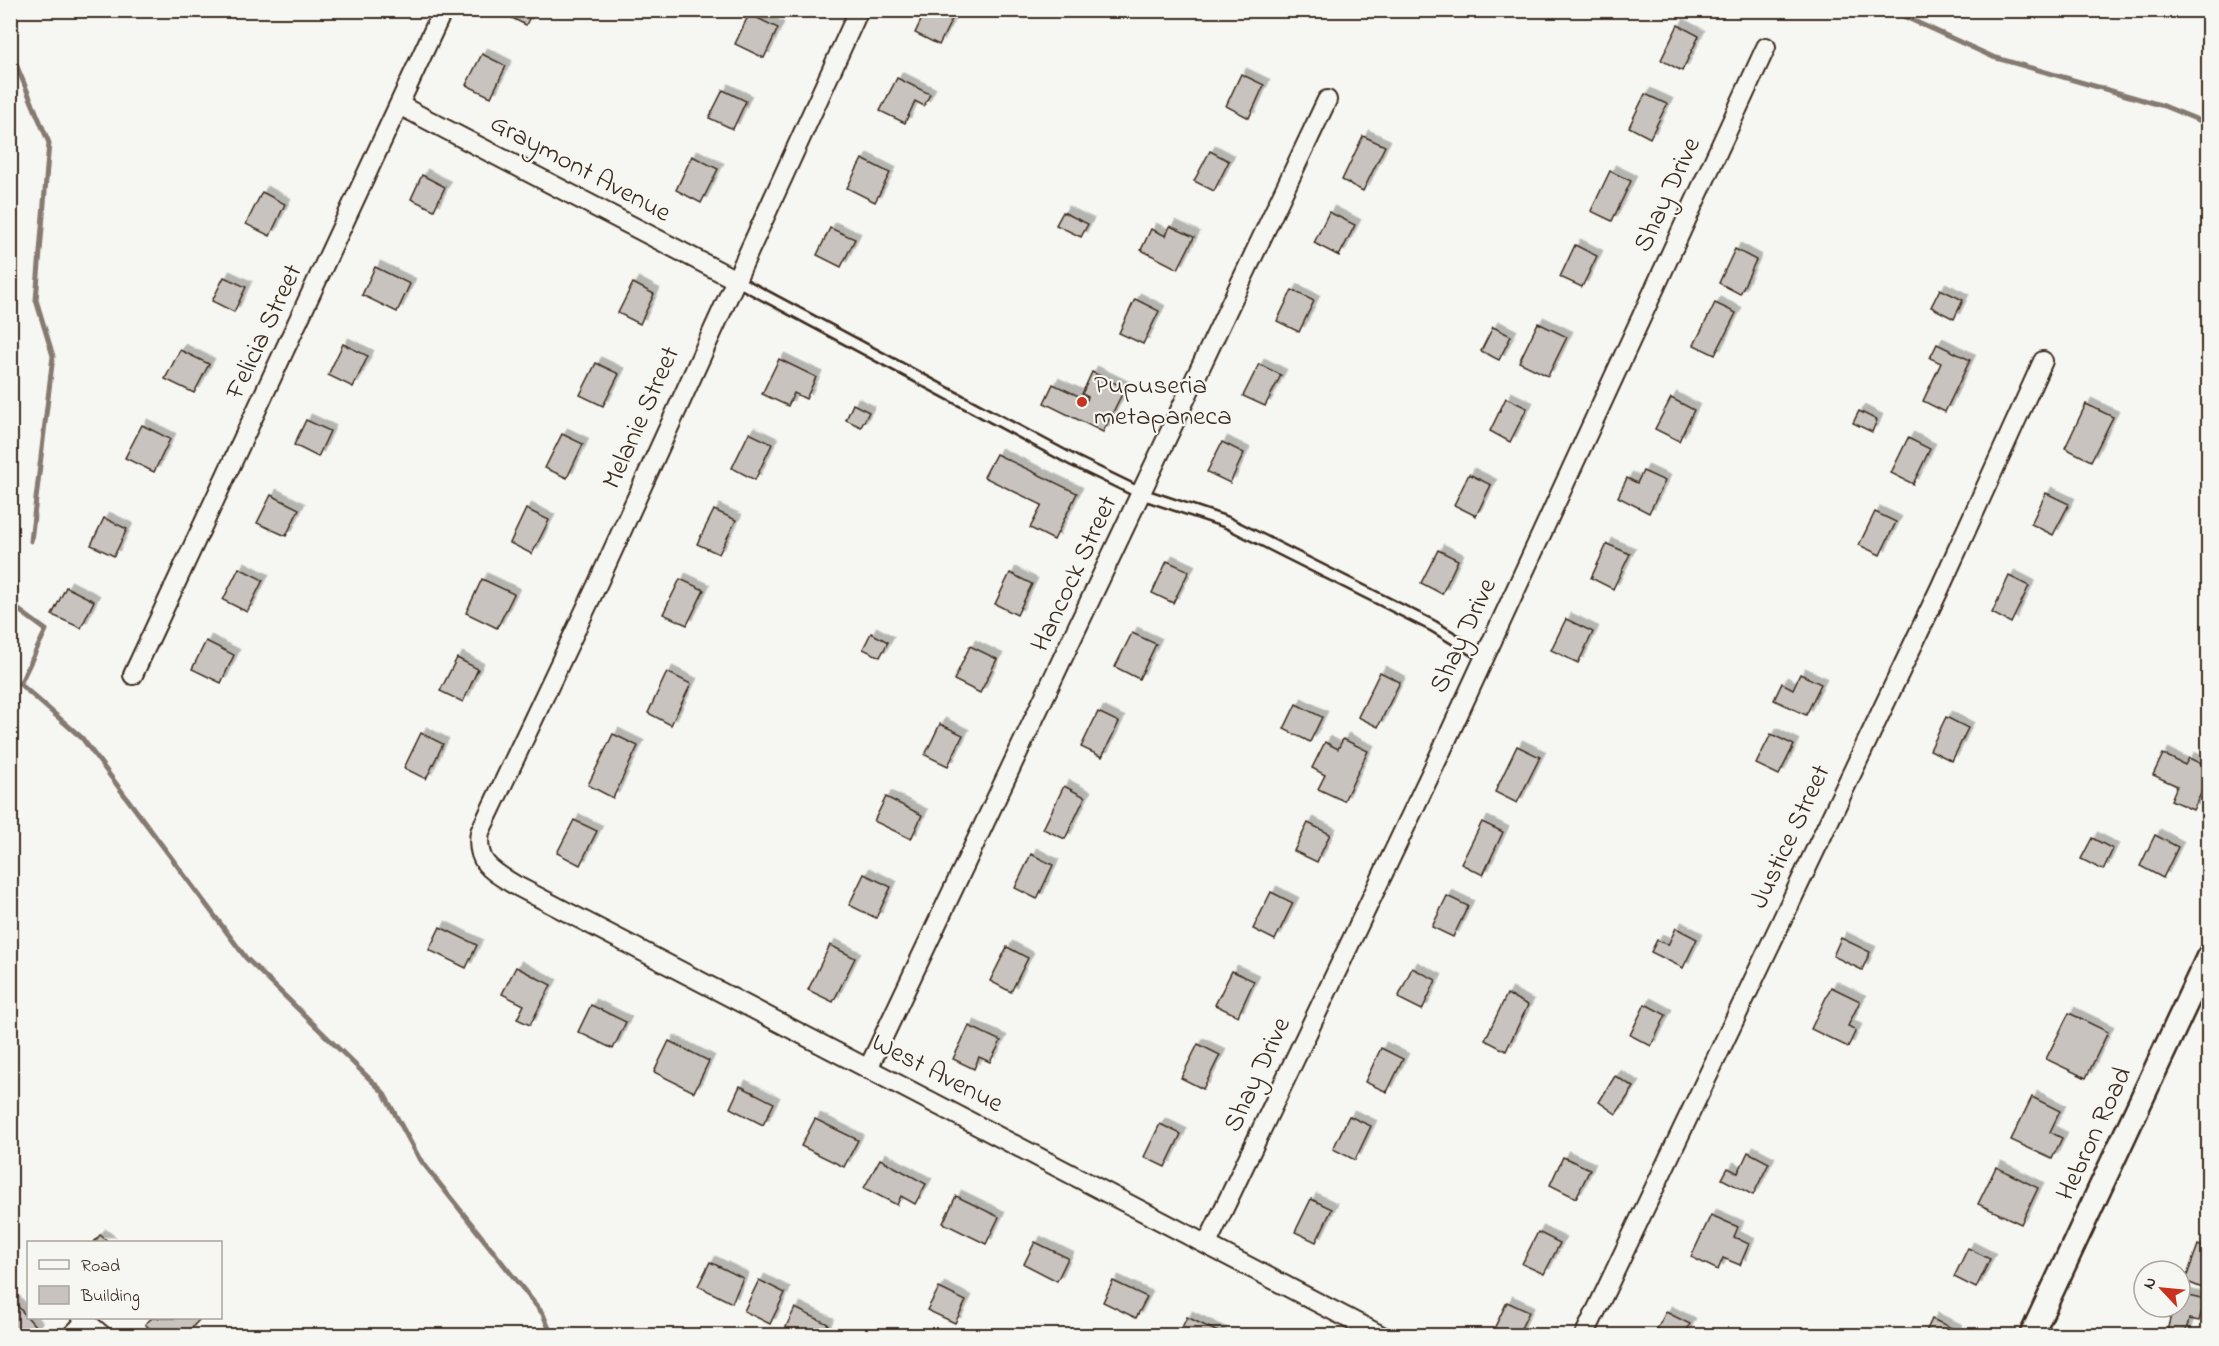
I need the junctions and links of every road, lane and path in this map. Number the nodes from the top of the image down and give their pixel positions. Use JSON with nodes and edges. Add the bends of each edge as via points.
{"nodes":[{"id":1,"x":443,"y":10,"type":"edge"},
{"id":2,"x":859,"y":10,"type":"edge"},
{"id":3,"x":1766,"y":47,"type":"dead end"},
{"id":4,"x":1327,"y":100,"type":"dead end"},
{"id":5,"x":401,"y":105,"type":"junction"},
{"id":6,"x":734,"y":279,"type":"junction"},
{"id":7,"x":2043,"y":361,"type":"dead end"},
{"id":8,"x":1142,"y":494,"type":"junction"},
{"id":9,"x":1484,"y":657,"type":"junction"},
{"id":10,"x":133,"y":675,"type":"dead end"},
{"id":11,"x":477,"y":849,"type":"joint"},
{"id":12,"x":2208,"y":957,"type":"edge"},
{"id":13,"x":868,"y":1069,"type":"junction"},
{"id":14,"x":1207,"y":1244,"type":"junction"},
{"id":15,"x":84,"y":1319,"type":"edge"},
{"id":16,"x":71,"y":1335,"type":"edge"},
{"id":17,"x":103,"y":1335,"type":"edge"},
{"id":18,"x":1382,"y":1335,"type":"edge"},
{"id":19,"x":1584,"y":1335,"type":"edge"},
{"id":20,"x":2031,"y":1335,"type":"edge"}],
"edges":[{"from":1,"to":5,"type":"street","name":"Felicia Street"},
{"from":2,"to":6,"type":"street","name":"Melanie Street"},
{"from":3,"to":9,"type":"street","name":"Shay Drive"},
{"from":4,"to":8,"type":"street","name":"Hancock Street"},
{"from":5,"to":6,"type":"street","name":"Graymont Avenue"},
{"from":5,"to":10,"type":"street","name":"Felicia Street"},
{"from":6,"to":8,"type":"lane"},
{"from":6,"to":11,"type":"street","name":"Melanie Street","via":[[597,585],[480,832]]},
{"from":7,"to":19,"type":"street","name":"Justice Street","via":[[1940,588]]},
{"from":8,"to":9,"type":"lane","via":[[1226,522],[1433,626]]},
{"from":8,"to":13,"type":"street","name":"Hancock Street"},
{"from":9,"to":14,"type":"street","name":"Shay Drive"},
{"from":11,"to":13,"type":"street","name":"West Avenue","via":[[485,864],[515,885]]},
{"from":12,"to":20,"type":"street","name":"Hebron Road"},
{"from":13,"to":14,"type":"street","name":"West Avenue"},
{"from":14,"to":18,"type":"street","name":"West Avenue"},
{"from":15,"to":16,"type":"street"},
{"from":15,"to":17,"type":"street"}]}
